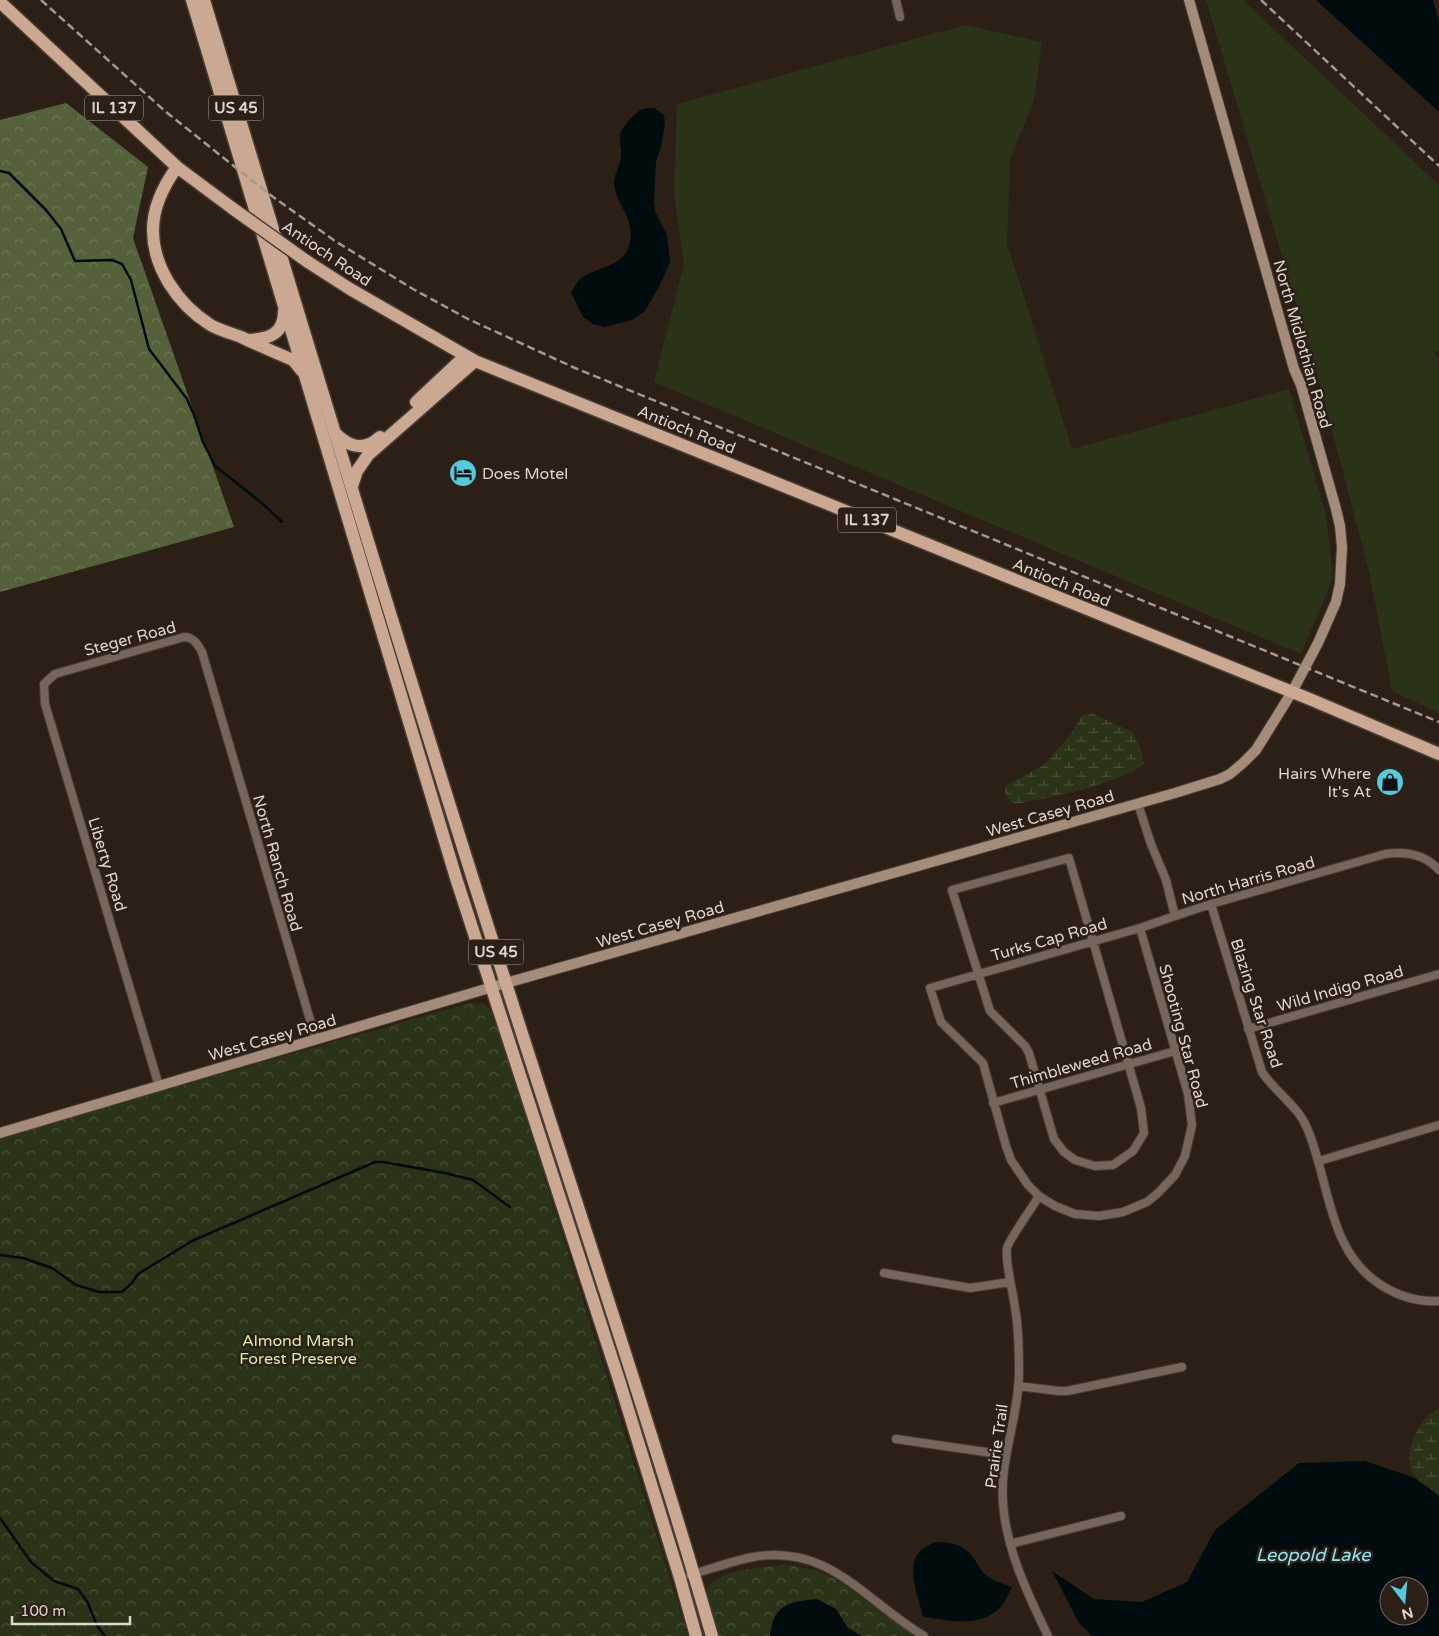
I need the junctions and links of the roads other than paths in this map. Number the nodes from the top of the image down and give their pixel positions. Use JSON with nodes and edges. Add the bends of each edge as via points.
{"nodes":[{"id":1,"x":192,"y":0,"type":"edge"},
{"id":2,"x":204,"y":0,"type":"edge"},
{"id":3,"x":896,"y":0,"type":"edge"},
{"id":4,"x":1189,"y":0,"type":"edge"},
{"id":5,"x":0,"y":2,"type":"edge"},
{"id":6,"x":900,"y":17,"type":"dead end"},
{"id":7,"x":177,"y":166,"type":"junction"},
{"id":8,"x":284,"y":307,"type":"junction"},
{"id":9,"x":246,"y":340,"type":"junction"},
{"id":10,"x":470,"y":358,"type":"junction"},
{"id":11,"x":304,"y":373,"type":"junction"},
{"id":12,"x":335,"y":433,"type":"junction"},
{"id":13,"x":352,"y":486,"type":"junction"},
{"id":14,"x":74,"y":668,"type":"joint"},
{"id":15,"x":1292,"y":692,"type":"junction"},
{"id":16,"x":215,"y":694,"type":"joint"},
{"id":17,"x":1439,"y":754,"type":"edge"},
{"id":18,"x":1138,"y":804,"type":"junction"},
{"id":19,"x":1439,"y":870,"type":"edge"},
{"id":20,"x":1211,"y":904,"type":"junction"},
{"id":21,"x":1174,"y":916,"type":"junction"},
{"id":22,"x":1140,"y":928,"type":"junction"},
{"id":23,"x":1094,"y":941,"type":"junction"},
{"id":24,"x":978,"y":974,"type":"junction"},
{"id":25,"x":1439,"y":974,"type":"edge"},
{"id":26,"x":506,"y":983,"type":"junction"},
{"id":27,"x":492,"y":988,"type":"junction"},
{"id":28,"x":930,"y":988,"type":"joint"},
{"id":29,"x":1248,"y":1029,"type":"junction"},
{"id":30,"x":316,"y":1040,"type":"junction"},
{"id":31,"x":1176,"y":1051,"type":"junction"},
{"id":32,"x":1129,"y":1064,"type":"junction"},
{"id":33,"x":158,"y":1086,"type":"junction"},
{"id":34,"x":1040,"y":1089,"type":"junction"},
{"id":35,"x":993,"y":1103,"type":"junction"},
{"id":36,"x":1439,"y":1125,"type":"edge"},
{"id":37,"x":0,"y":1132,"type":"edge"},
{"id":38,"x":1318,"y":1161,"type":"junction"},
{"id":39,"x":1039,"y":1196,"type":"junction"},
{"id":40,"x":884,"y":1272,"type":"dead end"},
{"id":41,"x":1010,"y":1282,"type":"junction"},
{"id":42,"x":1439,"y":1301,"type":"edge"},
{"id":43,"x":1182,"y":1367,"type":"dead end"},
{"id":44,"x":1018,"y":1386,"type":"junction"},
{"id":45,"x":896,"y":1439,"type":"dead end"},
{"id":46,"x":1006,"y":1455,"type":"junction"},
{"id":47,"x":1122,"y":1516,"type":"dead end"},
{"id":48,"x":1010,"y":1544,"type":"junction"},
{"id":49,"x":694,"y":1574,"type":"junction"},
{"id":50,"x":680,"y":1578,"type":"junction"},
{"id":51,"x":696,"y":1636,"type":"edge"},
{"id":52,"x":712,"y":1636,"type":"edge"},
{"id":53,"x":924,"y":1636,"type":"edge"},
{"id":54,"x":1048,"y":1636,"type":"edge"}],
"edges":[{"from":1,"to":8,"type":"main road","number":"US 45"},
{"from":2,"to":12,"type":"main road","number":"US 45"},
{"from":3,"to":6,"type":"street"},
{"from":4,"to":15,"type":"main road","name":"North Midlothian Road","via":[[1340,526],[1342,568],[1336,602]]},
{"from":5,"to":7,"type":"main road","name":"Antioch Road","number":"IL 137"},
{"from":7,"to":9,"type":"main road","via":[[165,184],[152,230],[161,269],[186,306],[210,325]]},
{"from":7,"to":10,"type":"main road","name":"Antioch Road","number":"IL 137","bridge":true,"via":[[308,262]]},
{"from":8,"to":9,"type":"main road","via":[[284,321],[275,334],[269,338]]},
{"from":8,"to":11,"type":"main road","number":"US 45"},
{"from":9,"to":11,"type":"main road","via":[[293,360]]},
{"from":10,"to":12,"type":"main road","via":[[375,441],[356,446],[343,442]]},
{"from":10,"to":13,"type":"main road","via":[[368,456],[357,471]]},
{"from":10,"to":15,"type":"main road","name":"Antioch Road","number":"IL 137"},
{"from":11,"to":27,"type":"main road","number":"US 45"},
{"from":12,"to":13,"type":"main road","number":"US 45"},
{"from":13,"to":26,"type":"main road","number":"US 45"},
{"from":14,"to":16,"type":"street","name":"Steger Road","via":[[188,637],[196,641],[202,652]]},
{"from":14,"to":33,"type":"street","name":"Liberty Road","via":[[49,677],[44,684],[45,704]]},
{"from":15,"to":17,"type":"main road","name":"Antioch Road","number":"IL 137"},
{"from":15,"to":18,"type":"main road","name":"West Casey Road","via":[[1256,750],[1230,774]]},
{"from":16,"to":30,"type":"street","name":"North Ranch Road"},
{"from":18,"to":21,"type":"street","name":"North Harris Road","via":[[1166,880]]},
{"from":18,"to":26,"type":"main road","name":"West Casey Road"},
{"from":19,"to":20,"type":"street","name":"North Harris Road","via":[[1426,859],[1398,852]]},
{"from":20,"to":21,"type":"street","name":"North Harris Road"},
{"from":20,"to":29,"type":"street","name":"Blazing Star Road"},
{"from":21,"to":22,"type":"street","name":"Turks Cap Road"},
{"from":22,"to":23,"type":"street","name":"Turks Cap Road"},
{"from":22,"to":31,"type":"street","name":"Shooting Star Road"},
{"from":23,"to":24,"type":"street","name":"Turks Cap Road"},
{"from":23,"to":24,"type":"street","via":[[1069,858],[952,890]]},
{"from":23,"to":32,"type":"street"},
{"from":24,"to":28,"type":"street","name":"Turks Cap Road"},
{"from":24,"to":34,"type":"street","via":[[990,1011],[1029,1053]]},
{"from":25,"to":29,"type":"street","name":"Wild Indigo Road"},
{"from":26,"to":27,"type":"main road","name":"West Casey Road"},
{"from":26,"to":49,"type":"main road","number":"US 45"},
{"from":27,"to":30,"type":"main road","name":"West Casey Road"},
{"from":27,"to":50,"type":"main road","number":"US 45"},
{"from":28,"to":35,"type":"street","name":"Shooting Star Road","via":[[941,1022],[982,1064]]},
{"from":29,"to":38,"type":"street","name":"Blazing Star Road","via":[[1262,1072],[1300,1115]]},
{"from":30,"to":33,"type":"main road","name":"West Casey Road"},
{"from":31,"to":32,"type":"street","name":"Thimbleweed Road"},
{"from":31,"to":39,"type":"street","name":"Shooting Star Road","via":[[1188,1094],[1192,1125],[1185,1156],[1167,1184],[1147,1202],[1112,1215],[1075,1214]]},
{"from":32,"to":34,"type":"street","name":"Thimbleweed Road"},
{"from":32,"to":34,"type":"street","via":[[1144,1133],[1133,1151],[1113,1165],[1095,1166],[1064,1152],[1054,1138]]},
{"from":33,"to":37,"type":"main road","name":"West Casey Road"},
{"from":34,"to":35,"type":"street","name":"Thimbleweed Road"},
{"from":35,"to":39,"type":"street","name":"Shooting Star Road","via":[[1011,1160]]},
{"from":36,"to":38,"type":"street"},
{"from":38,"to":42,"type":"street","name":"Blazing Star Road","via":[[1335,1222],[1344,1245],[1358,1266],[1389,1290],[1420,1300]]},
{"from":39,"to":41,"type":"street","name":"Prairie Trail","via":[[1007,1247]]},
{"from":40,"to":41,"type":"street","via":[[970,1288]]},
{"from":41,"to":44,"type":"street","name":"Prairie Trail","via":[[1019,1343]]},
{"from":43,"to":44,"type":"street","via":[[1067,1391]]},
{"from":44,"to":46,"type":"street","name":"Prairie Trail"},
{"from":45,"to":46,"type":"street"},
{"from":46,"to":48,"type":"street","name":"Prairie Trail","via":[[1003,1494]]},
{"from":47,"to":48,"type":"street"},
{"from":48,"to":54,"type":"street","name":"Prairie Trail"},
{"from":49,"to":50,"type":"street"},
{"from":49,"to":52,"type":"main road","number":"US 45"},
{"from":49,"to":53,"type":"street","via":[[753,1557],[774,1555],[816,1562],[840,1574]]},
{"from":50,"to":51,"type":"main road","number":"US 45"}]}
